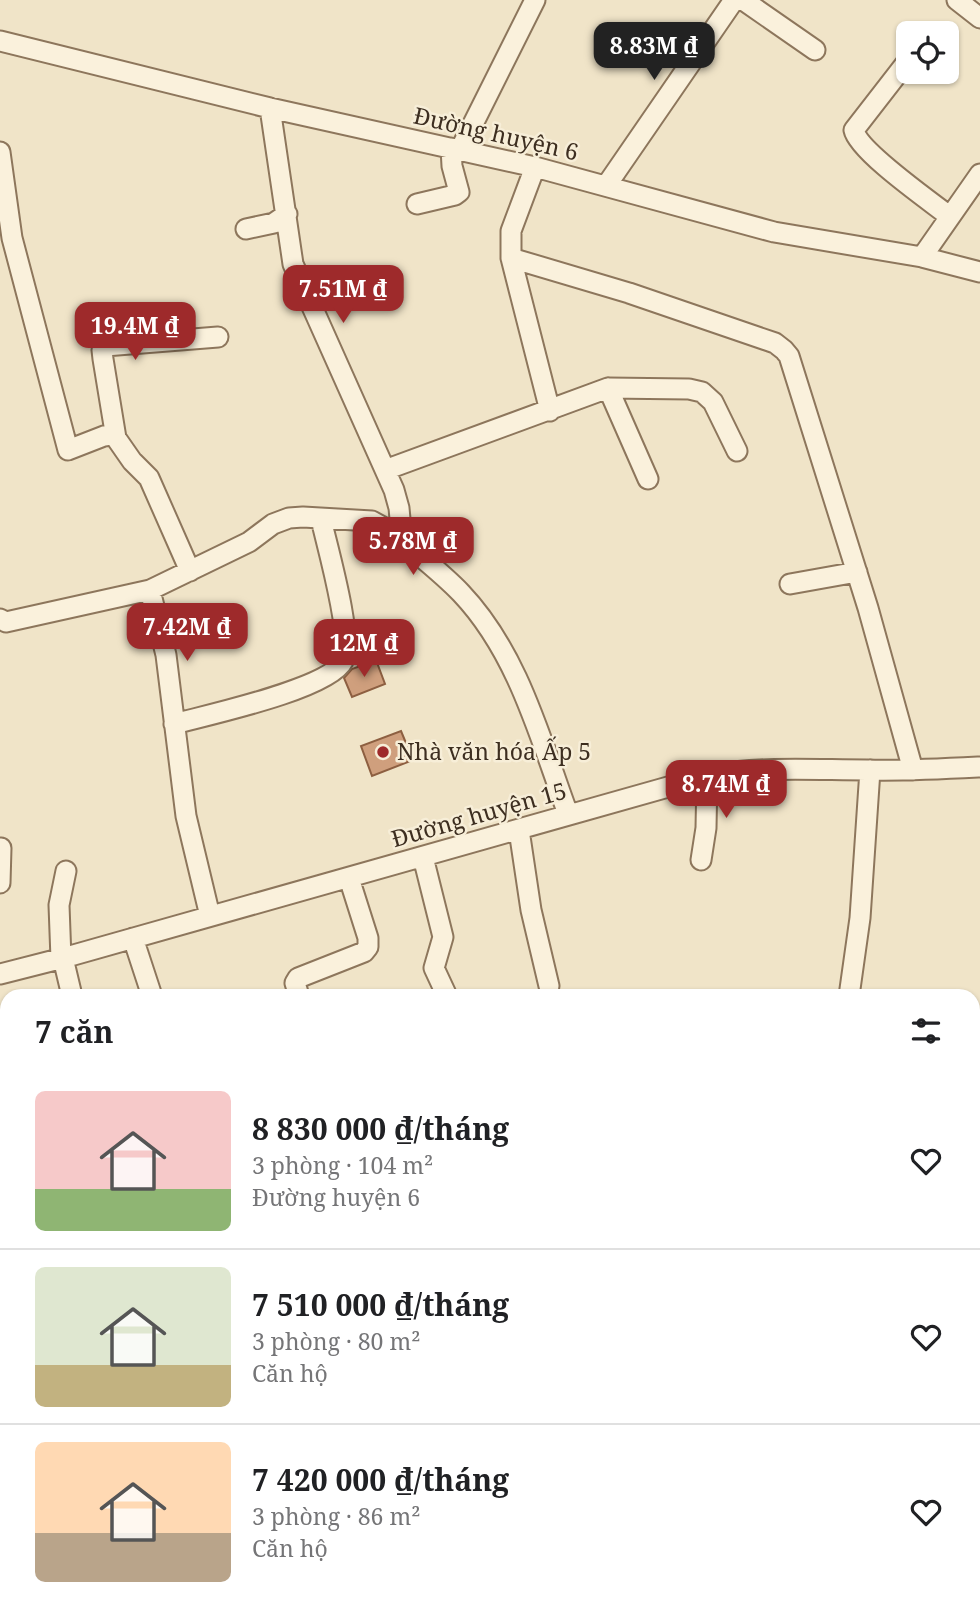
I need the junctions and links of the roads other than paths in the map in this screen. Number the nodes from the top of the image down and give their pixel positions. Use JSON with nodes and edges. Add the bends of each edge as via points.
{"nodes":[{"id":1,"x":536,"y":0,"type":"edge"},
{"id":2,"x":734,"y":0,"type":"edge"},
{"id":3,"x":743,"y":0,"type":"edge"},
{"id":4,"x":957,"y":0,"type":"edge"},
{"id":5,"x":980,"y":18,"type":"edge"},
{"id":6,"x":0,"y":41,"type":"edge"},
{"id":7,"x":815,"y":50,"type":"dead end"},
{"id":8,"x":896,"y":76,"type":"edge"},
{"id":9,"x":270,"y":108,"type":"junction"},
{"id":10,"x":455,"y":149,"type":"junction"},
{"id":11,"x":1,"y":165,"type":"edge"},
{"id":12,"x":535,"y":167,"type":"junction"},
{"id":13,"x":980,"y":174,"type":"edge"},
{"id":14,"x":606,"y":186,"type":"junction"},
{"id":15,"x":417,"y":204,"type":"dead end"},
{"id":16,"x":287,"y":214,"type":"junction"},
{"id":17,"x":950,"y":216,"type":"junction"},
{"id":18,"x":246,"y":229,"type":"dead end"},
{"id":19,"x":5,"y":230,"type":"edge"},
{"id":20,"x":922,"y":257,"type":"junction"},
{"id":21,"x":511,"y":258,"type":"junction"},
{"id":22,"x":980,"y":272,"type":"edge"},
{"id":23,"x":218,"y":337,"type":"dead end"},
{"id":24,"x":608,"y":388,"type":"junction"},
{"id":25,"x":551,"y":411,"type":"junction"},
{"id":26,"x":116,"y":438,"type":"junction"},
{"id":27,"x":737,"y":451,"type":"dead end"},
{"id":28,"x":386,"y":470,"type":"junction"},
{"id":29,"x":648,"y":479,"type":"dead end"},
{"id":30,"x":321,"y":519,"type":"junction"},
{"id":31,"x":402,"y":541,"type":"junction"},
{"id":32,"x":190,"y":571,"type":"junction"},
{"id":33,"x":857,"y":572,"type":"junction"},
{"id":34,"x":790,"y":584,"type":"dead end"},
{"id":35,"x":150,"y":590,"type":"junction"},
{"id":36,"x":0,"y":619,"type":"edge"},
{"id":37,"x":174,"y":724,"type":"junction"},
{"id":38,"x":980,"y":767,"type":"edge"},
{"id":39,"x":870,"y":770,"type":"junction"},
{"id":40,"x":913,"y":770,"type":"junction"},
{"id":41,"x":707,"y":776,"type":"junction"},
{"id":42,"x":568,"y":814,"type":"junction"},
{"id":43,"x":519,"y":830,"type":"junction"},
{"id":44,"x":1,"y":848,"type":"edge"},
{"id":45,"x":423,"y":857,"type":"junction"},
{"id":46,"x":701,"y":860,"type":"dead end"},
{"id":47,"x":66,"y":871,"type":"dead end"},
{"id":48,"x":349,"y":877,"type":"junction"},
{"id":49,"x":0,"y":883,"type":"edge"},
{"id":50,"x":210,"y":916,"type":"junction"},
{"id":51,"x":133,"y":938,"type":"junction"},
{"id":52,"x":62,"y":959,"type":"junction"},
{"id":53,"x":0,"y":974,"type":"edge"},
{"id":54,"x":549,"y":986,"type":"dead end"},
{"id":55,"x":70,"y":989,"type":"edge"},
{"id":56,"x":150,"y":989,"type":"edge"},
{"id":57,"x":297,"y":989,"type":"edge"},
{"id":58,"x":444,"y":989,"type":"edge"},
{"id":59,"x":850,"y":989,"type":"edge"}],
"edges":[{"from":1,"to":10,"type":"street"},
{"from":2,"to":14,"type":"street"},
{"from":3,"to":7,"type":"street"},
{"from":4,"to":5,"type":"street"},
{"from":6,"to":9,"type":"street","name":"Đường huyện 6"},
{"from":8,"to":17,"type":"street","via":[[855,134],[867,150]]},
{"from":9,"to":10,"type":"street","name":"Đường huyện 6"},
{"from":9,"to":16,"type":"street"},
{"from":10,"to":12,"type":"street","name":"Đường huyện 6"},
{"from":10,"to":15,"type":"street","via":[[452,166],[459,192]]},
{"from":11,"to":19,"type":"street"},
{"from":12,"to":14,"type":"street","name":"Đường huyện 6"},
{"from":12,"to":21,"type":"street","via":[[511,231]]},
{"from":13,"to":17,"type":"street"},
{"from":14,"to":20,"type":"street","name":"Đường huyện 6","via":[[774,232]]},
{"from":16,"to":18,"type":"street","via":[[274,223]]},
{"from":16,"to":28,"type":"street","via":[[298,280]]},
{"from":17,"to":20,"type":"street"},
{"from":19,"to":26,"type":"street","via":[[68,450],[104,436]]},
{"from":20,"to":22,"type":"street","name":"Đường huyện 6"},
{"from":21,"to":25,"type":"street"},
{"from":21,"to":33,"type":"street","via":[[629,293],[784,349]]},
{"from":23,"to":26,"type":"street","via":[[105,346],[103,359]]},
{"from":24,"to":25,"type":"street"},
{"from":24,"to":27,"type":"street","via":[[702,393],[713,402]]},
{"from":24,"to":29,"type":"street"},
{"from":25,"to":28,"type":"street"},
{"from":26,"to":32,"type":"street","via":[[149,478]]},
{"from":28,"to":31,"type":"street","via":[[399,508]]},
{"from":30,"to":31,"type":"street","via":[[372,521]]},
{"from":30,"to":32,"type":"street","via":[[289,518],[273,524],[249,542]]},
{"from":30,"to":37,"type":"street","via":[[345,638],[343,662],[325,677],[273,697]]},
{"from":31,"to":42,"type":"street","via":[[461,593],[496,640],[522,688]]},
{"from":32,"to":35,"type":"street"},
{"from":33,"to":34,"type":"street"},
{"from":33,"to":40,"type":"street"},
{"from":35,"to":36,"type":"street","via":[[6,622]]},
{"from":35,"to":37,"type":"street","via":[[166,655]]},
{"from":37,"to":50,"type":"street","via":[[186,816]]},
{"from":38,"to":40,"type":"street","name":"Đường huyện 15"},
{"from":39,"to":40,"type":"street","name":"Đường huyện 15"},
{"from":39,"to":41,"type":"street","name":"Đường huyện 15","via":[[796,769]]},
{"from":39,"to":59,"type":"street","via":[[860,918]]},
{"from":41,"to":42,"type":"street","name":"Đường huyện 15"},
{"from":41,"to":46,"type":"street"},
{"from":42,"to":43,"type":"street","name":"Đường huyện 15"},
{"from":43,"to":45,"type":"street","name":"Đường huyện 15"},
{"from":43,"to":54,"type":"street"},
{"from":44,"to":49,"type":"street"},
{"from":45,"to":48,"type":"street","name":"Đường huyện 15"},
{"from":45,"to":58,"type":"street","via":[[443,937],[434,968]]},
{"from":47,"to":52,"type":"street","via":[[60,905]]},
{"from":48,"to":50,"type":"street","name":"Đường huyện 15"},
{"from":48,"to":57,"type":"street","via":[[368,947],[298,978]]},
{"from":50,"to":51,"type":"street","name":"Đường huyện 15"},
{"from":51,"to":52,"type":"street","name":"Đường huyện 15"},
{"from":51,"to":56,"type":"street"},
{"from":52,"to":53,"type":"street","name":"Đường huyện 15"},
{"from":52,"to":55,"type":"street"}]}
